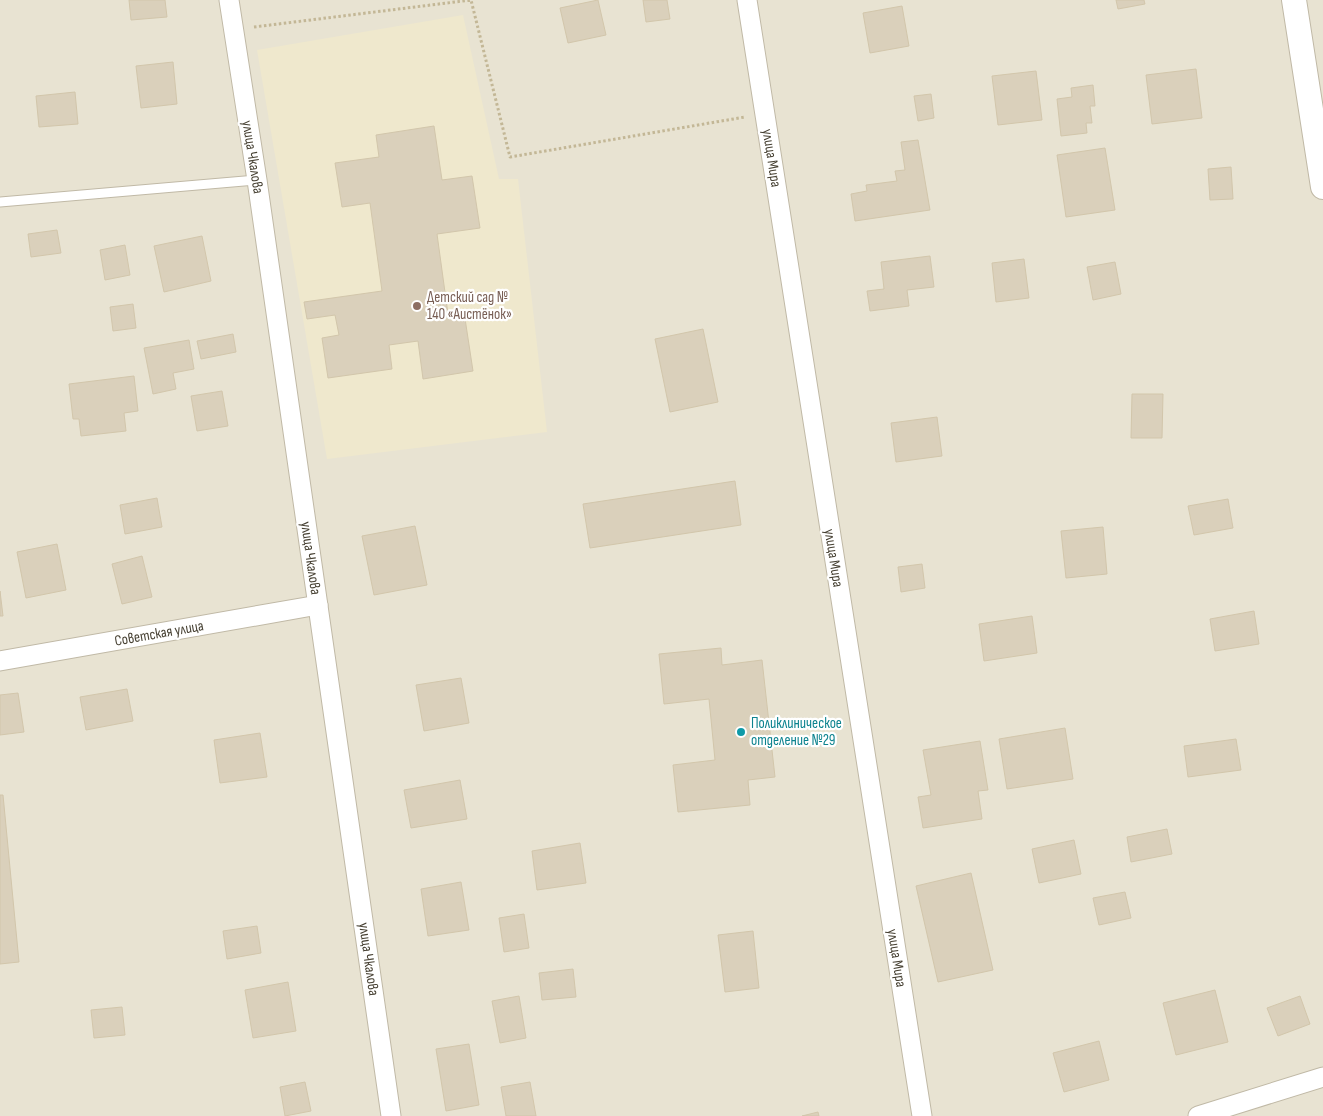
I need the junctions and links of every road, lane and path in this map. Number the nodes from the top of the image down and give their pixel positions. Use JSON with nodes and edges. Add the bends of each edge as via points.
{"nodes":[{"id":1,"x":229,"y":0,"type":"edge"},
{"id":2,"x":747,"y":0,"type":"edge"},
{"id":3,"x":1294,"y":0,"type":"edge"},
{"id":4,"x":234,"y":30,"type":"junction"},
{"id":5,"x":765,"y":114,"type":"junction"},
{"id":6,"x":257,"y":180,"type":"junction"},
{"id":7,"x":1323,"y":187,"type":"edge"},
{"id":8,"x":0,"y":202,"type":"edge"},
{"id":9,"x":318,"y":605,"type":"junction"},
{"id":10,"x":0,"y":661,"type":"edge"},
{"id":11,"x":1323,"y":1076,"type":"edge"},
{"id":12,"x":391,"y":1116,"type":"edge"},
{"id":13,"x":922,"y":1116,"type":"edge"},
{"id":14,"x":1198,"y":1116,"type":"edge"}],
"edges":[{"from":1,"to":4,"type":"street","name":"улица Чкалова"},
{"from":2,"to":5,"type":"street","name":"улица Мира"},
{"from":3,"to":7,"type":"street"},
{"from":4,"to":5,"type":"path","via":[[471,0],[510,157]]},
{"from":4,"to":6,"type":"street","name":"улица Чкалова"},
{"from":5,"to":13,"type":"street","name":"улица Мира"},
{"from":6,"to":8,"type":"lane"},
{"from":6,"to":9,"type":"street","name":"улица Чкалова"},
{"from":9,"to":10,"type":"street","name":"Советская улица"},
{"from":9,"to":12,"type":"street","name":"улица Чкалова"},
{"from":11,"to":14,"type":"street"}]}
